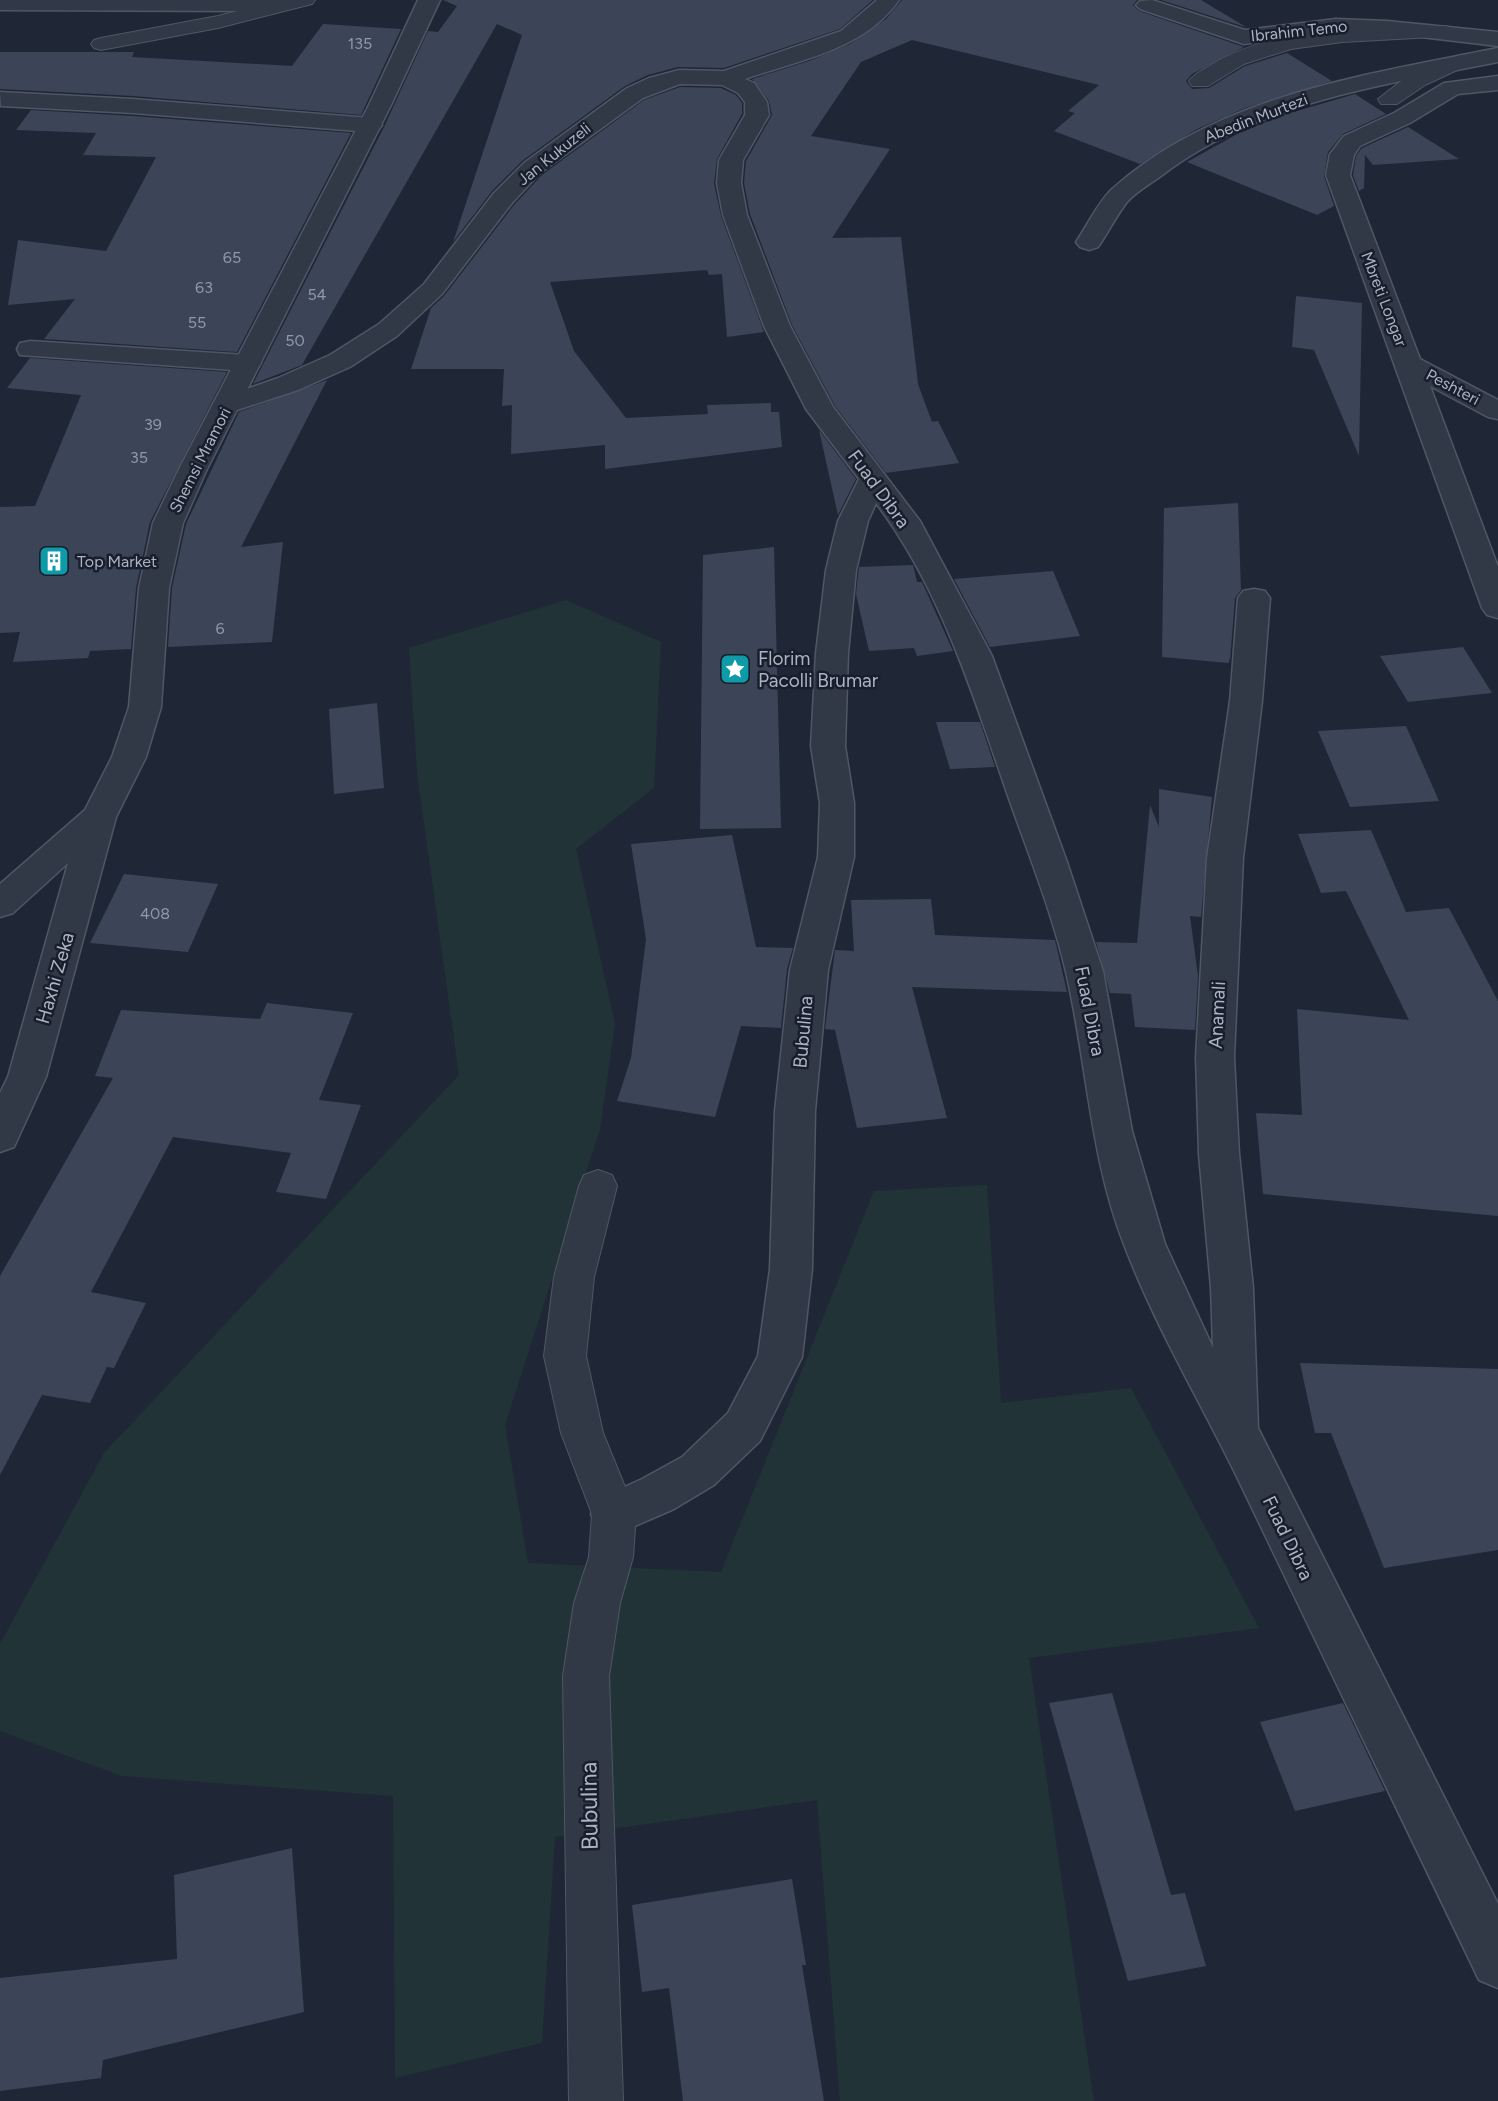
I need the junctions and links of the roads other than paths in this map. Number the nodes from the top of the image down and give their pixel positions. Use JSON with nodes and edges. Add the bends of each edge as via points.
{"nodes":[{"id":1,"x":296,"y":0,"type":"edge"},
{"id":2,"x":305,"y":0,"type":"edge"},
{"id":3,"x":429,"y":0,"type":"edge"},
{"id":4,"x":888,"y":0,"type":"edge"},
{"id":5,"x":0,"y":5,"type":"edge"},
{"id":6,"x":1147,"y":5,"type":"dead end"},
{"id":7,"x":1445,"y":32,"type":"junction"},
{"id":8,"x":1498,"y":39,"type":"edge"},
{"id":9,"x":101,"y":44,"type":"dead end"},
{"id":10,"x":1498,"y":55,"type":"edge"},
{"id":11,"x":1461,"y":61,"type":"junction"},
{"id":12,"x":1498,"y":69,"type":"edge"},
{"id":13,"x":726,"y":78,"type":"junction"},
{"id":14,"x":1200,"y":81,"type":"dead end"},
{"id":15,"x":1498,"y":83,"type":"edge"},
{"id":16,"x":1452,"y":89,"type":"junction"},
{"id":17,"x":1,"y":99,"type":"edge"},
{"id":18,"x":1389,"y":99,"type":"dead end"},
{"id":19,"x":370,"y":125,"type":"junction"},
{"id":20,"x":1089,"y":242,"type":"dead end"},
{"id":21,"x":30,"y":349,"type":"dead end"},
{"id":22,"x":247,"y":363,"type":"junction"},
{"id":23,"x":1408,"y":364,"type":"junction"},
{"id":24,"x":228,"y":405,"type":"junction"},
{"id":25,"x":1498,"y":411,"type":"edge"},
{"id":26,"x":872,"y":481,"type":"junction"},
{"id":27,"x":1254,"y":598,"type":"dead end"},
{"id":28,"x":1498,"y":608,"type":"edge"},
{"id":29,"x":99,"y":817,"type":"junction"},
{"id":30,"x":0,"y":904,"type":"edge"},
{"id":31,"x":0,"y":1136,"type":"edge"},
{"id":32,"x":598,"y":1186,"type":"dead end"},
{"id":33,"x":1238,"y":1433,"type":"junction"},
{"id":34,"x":614,"y":1514,"type":"junction"},
{"id":35,"x":1498,"y":1961,"type":"edge"},
{"id":36,"x":596,"y":2101,"type":"edge"}],
"edges":[{"from":1,"to":5,"type":"street","via":[[222,6]]},
{"from":2,"to":9,"type":"lane"},
{"from":3,"to":19,"type":"street","name":"Shemsi Mramori"},
{"from":4,"to":13,"type":"street","name":"Jan Kukuzeli","via":[[849,36]]},
{"from":6,"to":7,"type":"street","name":"Ibrahim Temo","via":[[1244,37],[1336,25]]},
{"from":7,"to":8,"type":"street","name":"Ibrahim Temo"},
{"from":7,"to":14,"type":"lane","via":[[1344,36],[1295,44],[1241,57]]},
{"from":10,"to":11,"type":"street","name":"Abedin Murtezi"},
{"from":11,"to":18,"type":"lane","name":"Abedin Murtezi","via":[[1417,80]]},
{"from":11,"to":20,"type":"street","name":"Abedin Murtezi","via":[[1340,87],[1205,136],[1119,196]]},
{"from":12,"to":16,"type":"street"},
{"from":13,"to":24,"type":"street","name":"Jan Kukuzeli","via":[[679,77],[635,93],[532,168],[502,198],[433,289],[388,330],[340,361]]},
{"from":13,"to":26,"type":"street","name":"Fuad Dibra","via":[[746,88],[758,115],[731,160],[729,183],[735,215],[777,327],[820,410]]},
{"from":15,"to":16,"type":"street","name":"Mbreti Longar"},
{"from":16,"to":23,"type":"street","name":"Mbreti Longar","via":[[1352,141],[1342,154],[1338,175]]},
{"from":17,"to":19,"type":"street"},
{"from":19,"to":22,"type":"street","name":"Shemsi Mramori"},
{"from":21,"to":22,"type":"street"},
{"from":22,"to":24,"type":"street","name":"Shemsi Mramori"},
{"from":23,"to":25,"type":"street","name":"Peshteri"},
{"from":23,"to":28,"type":"street","name":"Mbreti Longar"},
{"from":24,"to":29,"type":"street","name":"Shemsi Mramori","via":[[168,523],[153,588],[145,707],[129,757]]},
{"from":26,"to":33,"type":"street","name":"Fuad Dibra","via":[[905,521],[976,656],[1084,971],[1112,1131],[1144,1244],[1187,1342]]},
{"from":26,"to":34,"type":"street","name":"Bubulina","via":[[853,521],[841,570],[832,653],[828,746],[837,803],[836,857],[808,970],[795,1111],[791,1269],[780,1357],[744,1427],[698,1471]]},
{"from":27,"to":33,"type":"street","name":"Anamali","via":[[1225,858],[1215,1057]]},
{"from":29,"to":30,"type":"street"},
{"from":29,"to":31,"type":"street","name":"Haxhi Zeka","via":[[27,1077]]},
{"from":32,"to":34,"type":"lane","name":"Bubulina","via":[[574,1278],[565,1356],[582,1433]]},
{"from":33,"to":35,"type":"street","name":"Fuad Dibra"},
{"from":34,"to":36,"type":"lane","name":"Bubulina","via":[[611,1557],[597,1603],[586,1676]]}]}
